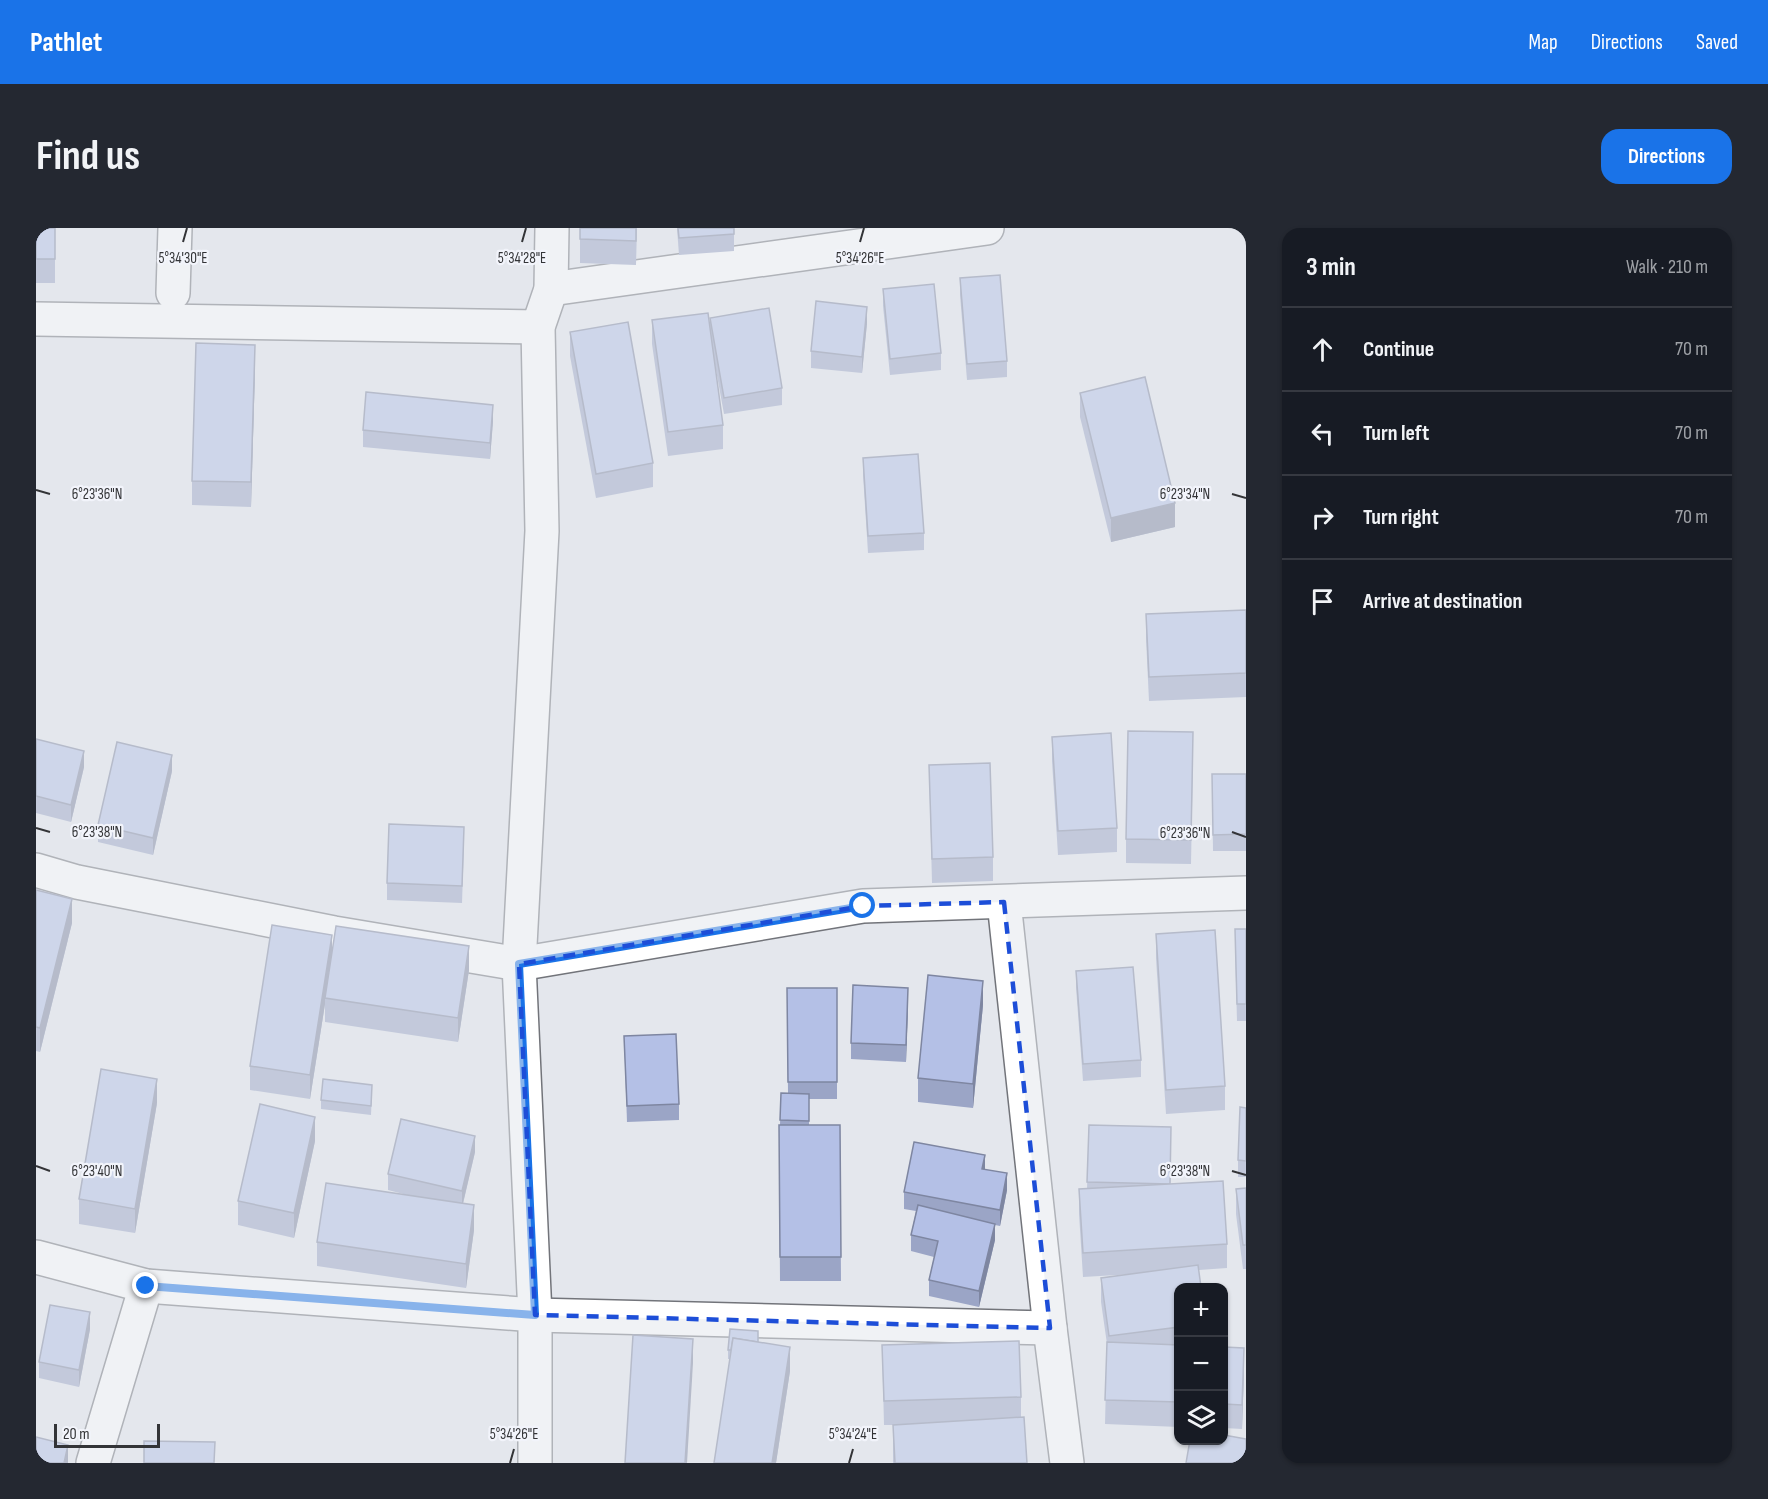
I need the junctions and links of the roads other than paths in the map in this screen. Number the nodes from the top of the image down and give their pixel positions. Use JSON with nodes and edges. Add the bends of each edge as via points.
{"nodes":[{"id":1,"x":175,"y":228,"type":"edge"},
{"id":2,"x":552,"y":228,"type":"edge"},
{"id":3,"x":987,"y":228,"type":"edge"},
{"id":4,"x":551,"y":289,"type":"junction"},
{"id":5,"x":173,"y":293,"type":"dead end"},
{"id":6,"x":36,"y":319,"type":"edge"},
{"id":7,"x":538,"y":327,"type":"junction"},
{"id":8,"x":36,"y":870,"type":"edge"},
{"id":9,"x":1246,"y":892,"type":"edge"},
{"id":10,"x":1004,"y":902,"type":"junction"},
{"id":11,"x":519,"y":964,"type":"junction"},
{"id":12,"x":36,"y":1257,"type":"edge"},
{"id":13,"x":146,"y":1286,"type":"junction"},
{"id":14,"x":535,"y":1315,"type":"junction"},
{"id":15,"x":1050,"y":1328,"type":"junction"},
{"id":16,"x":93,"y":1463,"type":"edge"},
{"id":17,"x":535,"y":1463,"type":"edge"},
{"id":18,"x":1067,"y":1463,"type":"edge"}],
"edges":[{"from":1,"to":5,"type":"street"},
{"from":2,"to":4,"type":"street"},
{"from":3,"to":4,"type":"street"},
{"from":4,"to":7,"type":"street"},
{"from":6,"to":7,"type":"street"},
{"from":7,"to":11,"type":"street","via":[[542,531]]},
{"from":8,"to":11,"type":"street","via":[[76,882],[322,931]]},
{"from":9,"to":10,"type":"street"},
{"from":10,"to":11,"type":"street","via":[[863,906]]},
{"from":10,"to":15,"type":"street"},
{"from":11,"to":14,"type":"street"},
{"from":12,"to":13,"type":"street"},
{"from":13,"to":14,"type":"street"},
{"from":13,"to":16,"type":"street"},
{"from":14,"to":15,"type":"street"},
{"from":14,"to":17,"type":"street"},
{"from":15,"to":18,"type":"street"}]}
